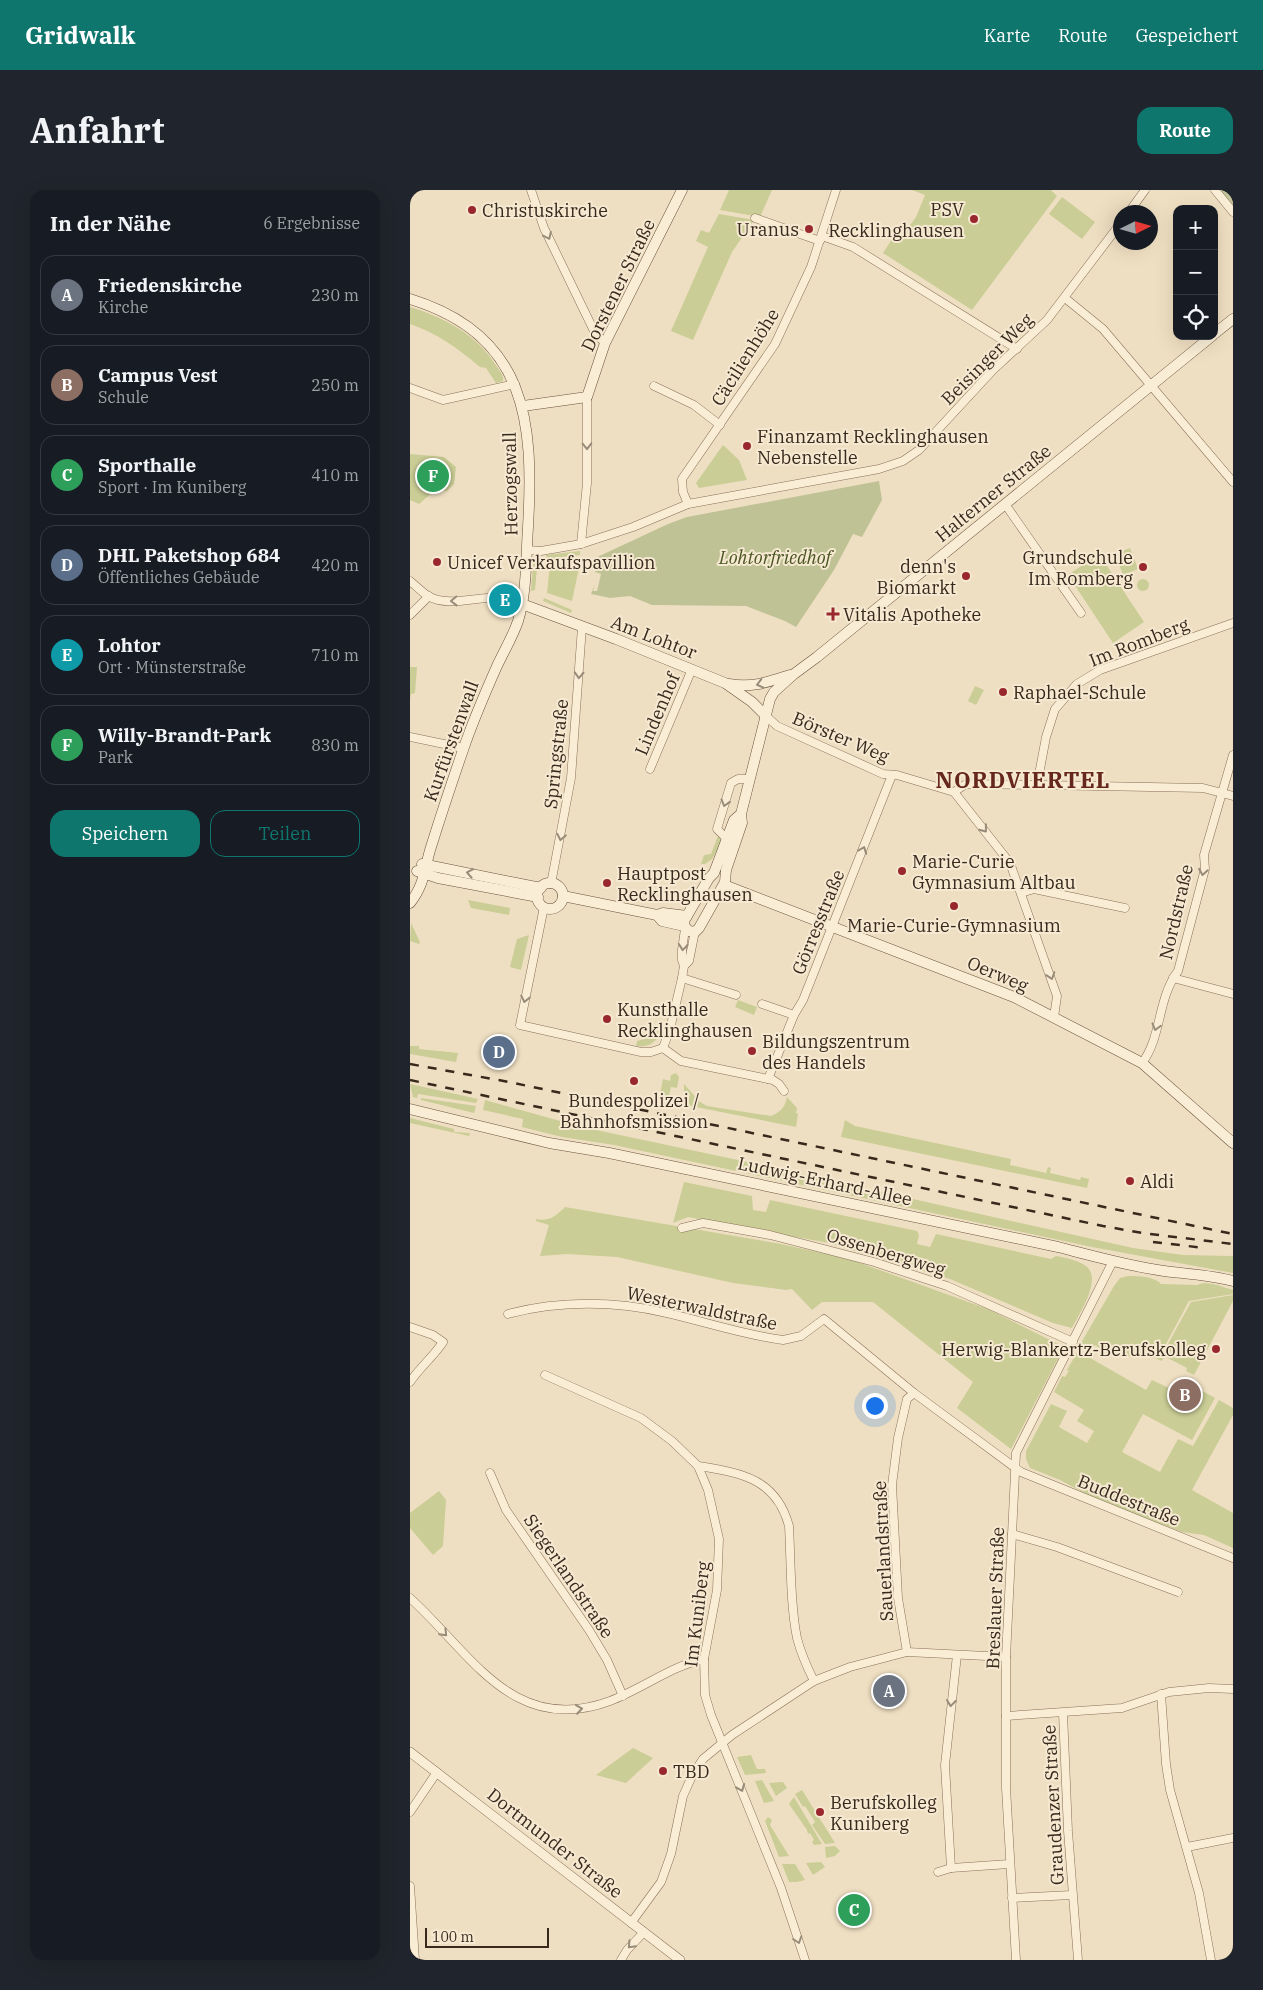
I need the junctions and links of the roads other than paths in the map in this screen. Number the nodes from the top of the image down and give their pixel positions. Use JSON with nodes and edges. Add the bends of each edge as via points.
{"nodes":[{"id":1,"x":531,"y":190,"type":"edge"},
{"id":2,"x":682,"y":190,"type":"edge"},
{"id":3,"x":836,"y":190,"type":"edge"},
{"id":4,"x":1145,"y":190,"type":"edge"},
{"id":5,"x":1214,"y":190,"type":"edge"},
{"id":6,"x":1134,"y":205,"type":"edge"},
{"id":7,"x":1233,"y":212,"type":"edge"},
{"id":8,"x":755,"y":218,"type":"dead end"},
{"id":9,"x":1113,"y":233,"type":"edge"},
{"id":10,"x":821,"y":239,"type":"junction"},
{"id":11,"x":1065,"y":298,"type":"junction"},
{"id":12,"x":410,"y":299,"type":"edge"},
{"id":13,"x":1233,"y":319,"type":"edge"},
{"id":14,"x":1218,"y":331,"type":"edge"},
{"id":15,"x":1207,"y":340,"type":"edge"},
{"id":16,"x":605,"y":343,"type":"junction"},
{"id":17,"x":1017,"y":349,"type":"junction"},
{"id":18,"x":515,"y":384,"type":"junction"},
{"id":19,"x":654,"y":386,"type":"dead end"},
{"id":20,"x":1150,"y":386,"type":"junction"},
{"id":21,"x":410,"y":388,"type":"edge"},
{"id":22,"x":587,"y":397,"type":"junction"},
{"id":23,"x":523,"y":406,"type":"junction"},
{"id":24,"x":720,"y":425,"type":"junction"},
{"id":25,"x":1233,"y":482,"type":"edge"},
{"id":26,"x":688,"y":504,"type":"junction"},
{"id":27,"x":1005,"y":504,"type":"junction"},
{"id":28,"x":581,"y":544,"type":"junction"},
{"id":29,"x":527,"y":550,"type":"junction"},
{"id":30,"x":410,"y":581,"type":"edge"},
{"id":31,"x":429,"y":596,"type":"junction"},
{"id":32,"x":522,"y":604,"type":"junction"},
{"id":33,"x":1081,"y":613,"type":"dead end"},
{"id":34,"x":410,"y":615,"type":"edge"},
{"id":35,"x":1233,"y":623,"type":"edge"},
{"id":36,"x":582,"y":627,"type":"junction"},
{"id":37,"x":692,"y":669,"type":"junction"},
{"id":38,"x":794,"y":674,"type":"junction"},
{"id":39,"x":725,"y":683,"type":"junction"},
{"id":40,"x":765,"y":715,"type":"junction"},
{"id":41,"x":410,"y":737,"type":"edge"},
{"id":42,"x":464,"y":748,"type":"junction"},
{"id":43,"x":1233,"y":755,"type":"edge"},
{"id":44,"x":650,"y":770,"type":"dead end"},
{"id":45,"x":892,"y":775,"type":"junction"},
{"id":46,"x":750,"y":779,"type":"junction"},
{"id":47,"x":1037,"y":784,"type":"junction"},
{"id":48,"x":954,"y":792,"type":"junction"},
{"id":49,"x":1223,"y":792,"type":"junction"},
{"id":50,"x":1233,"y":796,"type":"edge"},
{"id":51,"x":740,"y":814,"type":"junction"},
{"id":52,"x":727,"y":839,"type":"junction"},
{"id":53,"x":422,"y":868,"type":"junction"},
{"id":54,"x":708,"y":876,"type":"junction"},
{"id":55,"x":410,"y":880,"type":"edge"},
{"id":56,"x":724,"y":881,"type":"junction"},
{"id":57,"x":543,"y":889,"type":"junction"},
{"id":58,"x":1021,"y":893,"type":"junction"},
{"id":59,"x":563,"y":896,"type":"junction"},
{"id":60,"x":410,"y":903,"type":"edge"},
{"id":61,"x":544,"y":907,"type":"junction"},
{"id":62,"x":1125,"y":908,"type":"dead end"},
{"id":63,"x":688,"y":925,"type":"junction"},
{"id":64,"x":832,"y":928,"type":"junction"},
{"id":65,"x":682,"y":978,"type":"junction"},
{"id":66,"x":1173,"y":978,"type":"junction"},
{"id":67,"x":1233,"y":994,"type":"edge"},
{"id":68,"x":736,"y":995,"type":"dead end"},
{"id":69,"x":762,"y":1004,"type":"dead end"},
{"id":70,"x":794,"y":1015,"type":"junction"},
{"id":71,"x":1054,"y":1018,"type":"junction"},
{"id":72,"x":663,"y":1048,"type":"junction"},
{"id":73,"x":1142,"y":1063,"type":"junction"},
{"id":74,"x":768,"y":1079,"type":"junction"},
{"id":75,"x":784,"y":1091,"type":"dead end"},
{"id":76,"x":410,"y":1109,"type":"edge"},
{"id":77,"x":1233,"y":1143,"type":"edge"},
{"id":78,"x":682,"y":1228,"type":"dead end"},
{"id":79,"x":1113,"y":1261,"type":"junction"},
{"id":80,"x":1233,"y":1282,"type":"edge"},
{"id":81,"x":508,"y":1314,"type":"dead end"},
{"id":82,"x":410,"y":1327,"type":"edge"},
{"id":83,"x":1073,"y":1342,"type":"junction"},
{"id":84,"x":545,"y":1375,"type":"dead end"},
{"id":85,"x":410,"y":1382,"type":"edge"},
{"id":86,"x":914,"y":1393,"type":"junction"},
{"id":87,"x":698,"y":1466,"type":"junction"},
{"id":88,"x":1015,"y":1468,"type":"junction"},
{"id":89,"x":490,"y":1473,"type":"dead end"},
{"id":90,"x":1012,"y":1534,"type":"junction"},
{"id":91,"x":1233,"y":1558,"type":"edge"},
{"id":92,"x":1178,"y":1592,"type":"dead end"},
{"id":93,"x":410,"y":1598,"type":"edge"},
{"id":94,"x":907,"y":1652,"type":"junction"},
{"id":95,"x":957,"y":1655,"type":"junction"},
{"id":96,"x":1006,"y":1657,"type":"junction"},
{"id":97,"x":704,"y":1659,"type":"junction"},
{"id":98,"x":814,"y":1681,"type":"junction"},
{"id":99,"x":1233,"y":1689,"type":"edge"},
{"id":100,"x":1161,"y":1694,"type":"junction"},
{"id":101,"x":623,"y":1696,"type":"junction"},
{"id":102,"x":1063,"y":1713,"type":"junction"},
{"id":103,"x":1006,"y":1716,"type":"junction"},
{"id":104,"x":722,"y":1742,"type":"junction"},
{"id":105,"x":410,"y":1752,"type":"edge"},
{"id":106,"x":437,"y":1772,"type":"junction"},
{"id":107,"x":410,"y":1812,"type":"edge"},
{"id":108,"x":1233,"y":1838,"type":"edge"},
{"id":109,"x":1187,"y":1847,"type":"junction"},
{"id":110,"x":1009,"y":1864,"type":"junction"},
{"id":111,"x":951,"y":1868,"type":"junction"},
{"id":112,"x":938,"y":1872,"type":"dead end"},
{"id":113,"x":410,"y":1886,"type":"edge"},
{"id":114,"x":1072,"y":1896,"type":"junction"},
{"id":115,"x":1012,"y":1898,"type":"junction"},
{"id":116,"x":631,"y":1922,"type":"junction"},
{"id":117,"x":644,"y":1932,"type":"junction"},
{"id":118,"x":805,"y":1959,"type":"edge"},
{"id":119,"x":416,"y":1960,"type":"edge"},
{"id":120,"x":621,"y":1960,"type":"edge"},
{"id":121,"x":680,"y":1960,"type":"edge"},
{"id":122,"x":1016,"y":1960,"type":"edge"},
{"id":123,"x":1078,"y":1960,"type":"edge"},
{"id":124,"x":1211,"y":1960,"type":"edge"}],
"edges":[{"from":1,"to":16,"type":"street","one_way":true,"via":[[544,228],[595,333]]},
{"from":2,"to":16,"type":"main road","name":"Dorstener Straße"},
{"from":3,"to":10,"type":"street","name":"Cäcilienhöhe"},
{"from":4,"to":6,"type":"street"},
{"from":5,"to":7,"type":"street"},
{"from":8,"to":10,"type":"street"},
{"from":9,"to":11,"type":"street","name":"Beisinger Weg"},
{"from":10,"to":17,"type":"street","via":[[853,247]]},
{"from":10,"to":24,"type":"street","name":"Cäcilienhöhe","via":[[775,344]]},
{"from":11,"to":17,"type":"street","name":"Beisinger Weg"},
{"from":11,"to":20,"type":"street","via":[[1103,329]]},
{"from":12,"to":18,"type":"main road","name":"Herzogswall","via":[[452,316],[472,329],[487,344]]},
{"from":13,"to":14,"type":"main road","name":"Halterner Straße"},
{"from":15,"to":20,"type":"main road","name":"Halterner Straße"},
{"from":16,"to":22,"type":"main road","name":"Dorstener Straße"},
{"from":17,"to":26,"type":"street","name":"Beisinger Weg","via":[[993,370],[919,450],[903,461],[879,469]]},
{"from":18,"to":21,"type":"street","via":[[443,400]]},
{"from":18,"to":23,"type":"main road","name":"Herzogswall"},
{"from":19,"to":24,"type":"street","via":[[694,405]]},
{"from":20,"to":25,"type":"street"},
{"from":20,"to":27,"type":"main road","name":"Halterner Straße"},
{"from":22,"to":23,"type":"main road"},
{"from":22,"to":28,"type":"street","name":"Dorstener Straße","one_way":true,"via":[[587,483]]},
{"from":23,"to":29,"type":"main road","name":"Herzogswall","via":[[529,457]]},
{"from":24,"to":26,"type":"street","name":"Cäcilienhöhe","via":[[682,479]]},
{"from":26,"to":28,"type":"street","name":"Beisinger Weg"},
{"from":27,"to":33,"type":"street"},
{"from":27,"to":38,"type":"main road","name":"Halterner Straße"},
{"from":28,"to":29,"type":"street","name":"Beisinger Weg","via":[[541,551]]},
{"from":29,"to":32,"type":"main road","name":"Herzogswall"},
{"from":30,"to":31,"type":"street"},
{"from":32,"to":31,"type":"street","one_way":true,"via":[[487,598],[447,601]]},
{"from":31,"to":34,"type":"street"},
{"from":32,"to":36,"type":"main road","name":"Am Lohtor"},
{"from":32,"to":42,"type":"main road","name":"Kurfürstenwall","via":[[518,621]]},
{"from":35,"to":47,"type":"street","name":"Im Romberg","via":[[1100,670],[1077,684],[1055,709]]},
{"from":36,"to":37,"type":"main road","name":"Am Lohtor"},
{"from":36,"to":57,"type":"street","name":"Springstraße","one_way":true,"via":[[571,778]]},
{"from":37,"to":39,"type":"main road","name":"Am Lohtor"},
{"from":37,"to":44,"type":"street","name":"Lindenhof"},
{"from":38,"to":39,"type":"main road","name":"Halterner Straße","one_way":true,"via":[[758,685]]},
{"from":38,"to":40,"type":"main road","name":"Halterner Straße","via":[[774,692]]},
{"from":39,"to":40,"type":"main road","name":"Am Lohtor"},
{"from":40,"to":45,"type":"street","name":"Börster Weg","via":[[777,726],[883,774]]},
{"from":40,"to":46,"type":"main road","name":"Halterner Straße"},
{"from":41,"to":42,"type":"street"},
{"from":42,"to":53,"type":"main road","name":"Kurfürstenwall"},
{"from":43,"to":49,"type":"street","name":"Nordstraße"},
{"from":45,"to":48,"type":"street","name":"Börster Weg"},
{"from":64,"to":45,"type":"street","name":"Görresstraße","one_way":true},
{"from":46,"to":51,"type":"main road","name":"Halterner Straße"},
{"from":46,"to":52,"type":"street","one_way":true,"via":[[738,779],[732,783],[717,829]]},
{"from":47,"to":48,"type":"street","via":[[966,784]]},
{"from":47,"to":49,"type":"street","via":[[1203,788]]},
{"from":48,"to":58,"type":"street","one_way":true,"via":[[1007,859]]},
{"from":49,"to":50,"type":"street"},
{"from":49,"to":66,"type":"street","name":"Nordstraße","one_way":true,"via":[[1204,855],[1205,869],[1178,972]]},
{"from":51,"to":52,"type":"main road","via":[[734,820]]},
{"from":51,"to":56,"type":"main road","via":[[742,823]]},
{"from":52,"to":54,"type":"main road"},
{"from":53,"to":55,"type":"main road"},
{"from":53,"to":57,"type":"main road","via":[[457,882]]},
{"from":53,"to":60,"type":"main road","name":"Kurfürstenwall","via":[[419,891]]},
{"from":54,"to":56,"type":"main road","name":"Oerweg","via":[[720,873]]},
{"from":54,"to":63,"type":"main road"},
{"from":56,"to":63,"type":"main road","via":[[700,927]]},
{"from":56,"to":64,"type":"main road","name":"Oerweg"},
{"from":57,"to":59,"type":"main road","via":[[561,889]]},
{"from":57,"to":61,"type":"main road","via":[[540,903]]},
{"from":58,"to":62,"type":"street","via":[[1034,889]]},
{"from":58,"to":71,"type":"street","one_way":true,"via":[[1057,996]]},
{"from":59,"to":61,"type":"main road","via":[[559,906]]},
{"from":59,"to":63,"type":"main road","via":[[657,915],[662,921]]},
{"from":61,"to":72,"type":"street","one_way":true,"via":[[520,1025],[641,1052]]},
{"from":63,"to":65,"type":"street","via":[[689,961],[684,966]]},
{"from":64,"to":70,"type":"street","name":"Görresstraße"},
{"from":64,"to":71,"type":"main road","name":"Oerweg","via":[[1014,997]]},
{"from":65,"to":68,"type":"street"},
{"from":65,"to":72,"type":"street"},
{"from":66,"to":67,"type":"street"},
{"from":66,"to":73,"type":"street","name":"Nordstraße","one_way":true,"via":[[1168,985],[1150,1049]]},
{"from":69,"to":70,"type":"street"},
{"from":70,"to":74,"type":"street","name":"Görresstraße"},
{"from":71,"to":73,"type":"main road","name":"Oerweg"},
{"from":72,"to":74,"type":"street","via":[[681,1061]]},
{"from":73,"to":77,"type":"main road","name":"Oerweg"},
{"from":74,"to":75,"type":"street","via":[[779,1084]]},
{"from":76,"to":79,"type":"main road","name":"Ludwig-Erhard-Allee","via":[[549,1143],[684,1168]]},
{"from":78,"to":83,"type":"street","name":"Ossenbergweg","via":[[703,1223],[770,1235],[874,1262],[947,1286]]},
{"from":79,"to":80,"type":"main road","name":"Ludwig-Erhard-Allee","via":[[1204,1274]]},
{"from":79,"to":83,"type":"street","name":"Breslauer Straße"},
{"from":81,"to":86,"type":"street","name":"Westerwaldstraße","via":[[558,1305],[610,1304],[664,1312],[783,1340],[801,1336],[824,1319]]},
{"from":82,"to":85,"type":"street","via":[[443,1342]]},
{"from":83,"to":88,"type":"street","name":"Breslauer Straße","via":[[1016,1453]]},
{"from":84,"to":87,"type":"street","name":"Im Kuniberg","via":[[641,1418]]},
{"from":86,"to":88,"type":"street"},
{"from":86,"to":94,"type":"street","name":"Sauerlandstraße","via":[[907,1399],[892,1485],[898,1598]]},
{"from":87,"to":97,"type":"street","name":"Im Kuniberg","via":[[708,1490],[719,1539],[717,1590]]},
{"from":87,"to":98,"type":"street","via":[[750,1477],[760,1482],[779,1502],[789,1526],[797,1638]]},
{"from":88,"to":90,"type":"street","name":"Breslauer Straße"},
{"from":88,"to":91,"type":"street","name":"Buddestraße"},
{"from":89,"to":101,"type":"street","name":"Siegerlandstraße","via":[[506,1510],[589,1630]]},
{"from":90,"to":92,"type":"street","via":[[1057,1547]]},
{"from":90,"to":96,"type":"street","name":"Breslauer Straße"},
{"from":93,"to":101,"type":"street","one_way":true,"via":[[470,1660],[511,1695],[549,1708],[576,1710]]},
{"from":94,"to":95,"type":"street"},
{"from":94,"to":98,"type":"street","via":[[850,1667]]},
{"from":95,"to":96,"type":"street"},
{"from":95,"to":111,"type":"street","one_way":true,"via":[[945,1765]]},
{"from":96,"to":103,"type":"street","name":"Breslauer Straße"},
{"from":97,"to":101,"type":"street","via":[[683,1665]]},
{"from":97,"to":104,"type":"street","name":"Im Kuniberg","via":[[705,1695]]},
{"from":98,"to":104,"type":"street"},
{"from":99,"to":100,"type":"street","via":[[1178,1690]]},
{"from":100,"to":102,"type":"street","via":[[1122,1708]]},
{"from":100,"to":109,"type":"street","via":[[1169,1781]]},
{"from":102,"to":103,"type":"street"},
{"from":102,"to":114,"type":"street","name":"Graudenzer Straße"},
{"from":103,"to":110,"type":"street","name":"Breslauer Straße"},
{"from":104,"to":116,"type":"street","via":[[703,1759],[692,1776],[683,1796],[671,1854],[662,1878]]},
{"from":104,"to":118,"type":"street","name":"Im Kuniberg","one_way":true,"via":[[781,1888]]},
{"from":105,"to":106,"type":"street","name":"Dortmunder Straße"},
{"from":106,"to":107,"type":"street"},
{"from":106,"to":116,"type":"street","name":"Dortmunder Straße"},
{"from":108,"to":109,"type":"street"},
{"from":109,"to":124,"type":"street","via":[[1205,1918]]},
{"from":110,"to":111,"type":"street"},
{"from":110,"to":115,"type":"street","name":"Breslauer Straße"},
{"from":111,"to":112,"type":"street"},
{"from":113,"to":119,"type":"street"},
{"from":114,"to":115,"type":"street","name":"Graudenzer Straße"},
{"from":114,"to":123,"type":"street","name":"Graudenzer Straße"},
{"from":115,"to":122,"type":"street","name":"Breslauer Straße"},
{"from":116,"to":117,"type":"street","name":"Dortmunder Straße"},
{"from":117,"to":120,"type":"street","one_way":true},
{"from":117,"to":121,"type":"street","name":"Dortmunder Straße"}]}
